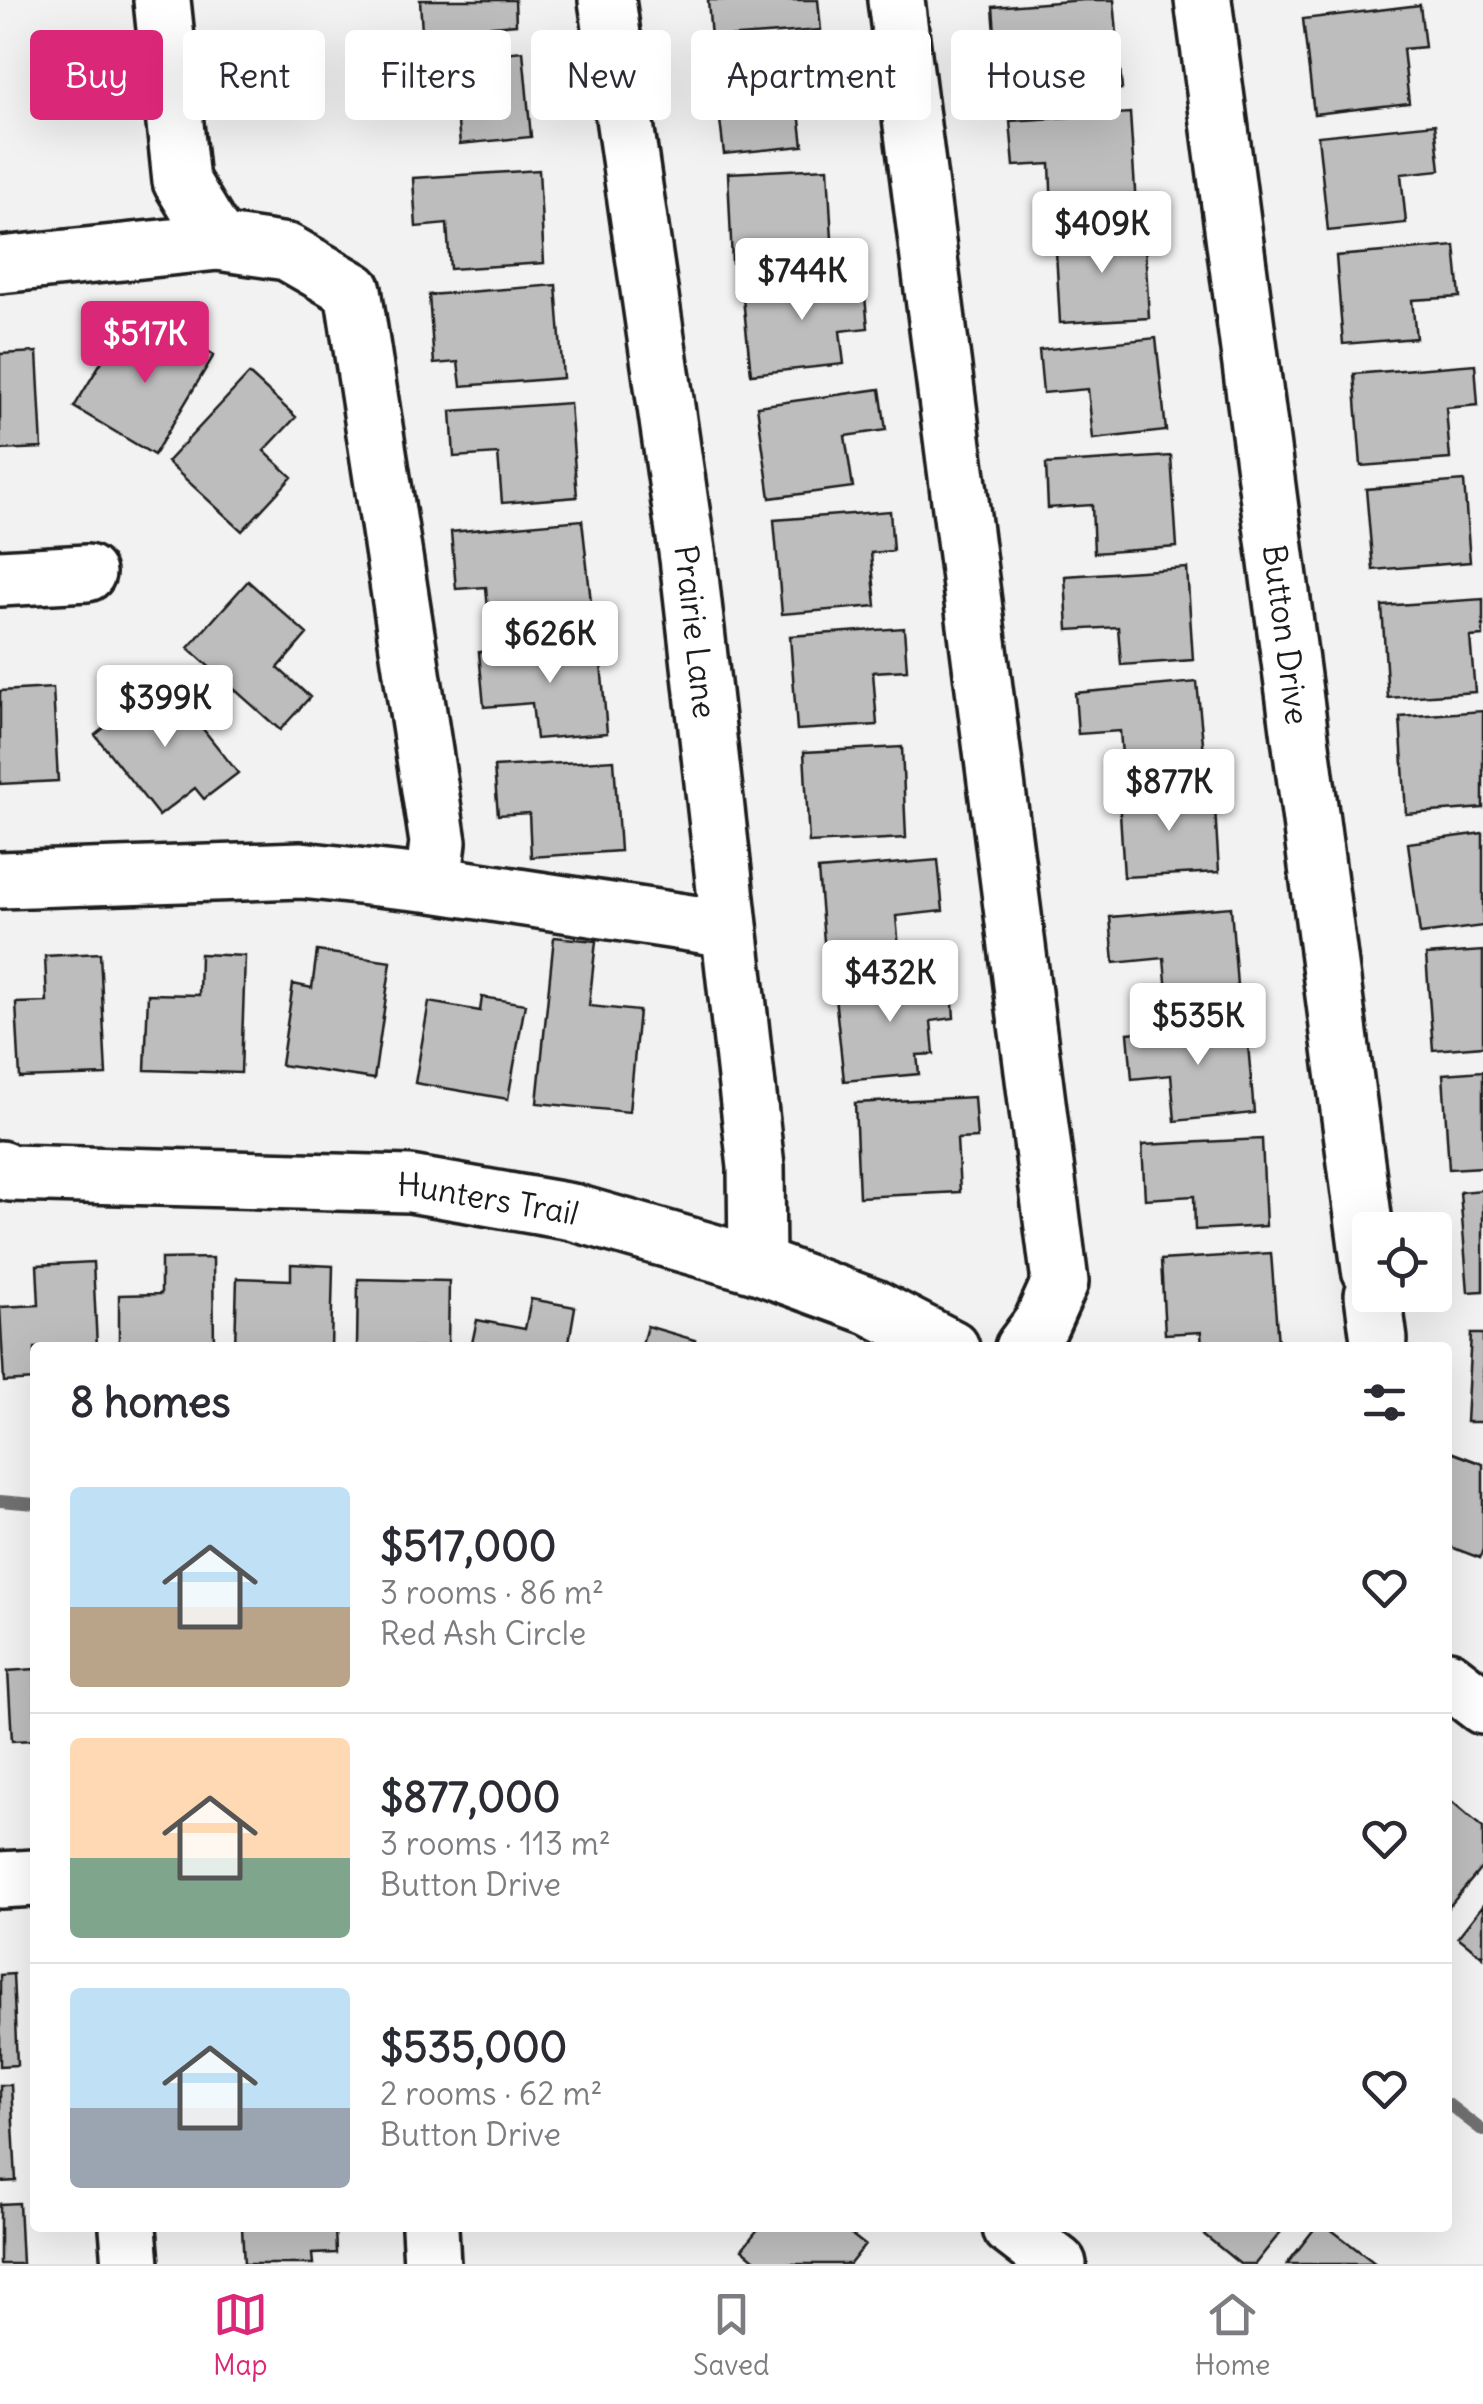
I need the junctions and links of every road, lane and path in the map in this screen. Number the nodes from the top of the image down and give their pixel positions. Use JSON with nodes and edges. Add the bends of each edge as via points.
{"nodes":[{"id":1,"x":162,"y":0,"type":"edge"},
{"id":2,"x":607,"y":0,"type":"edge"},
{"id":3,"x":896,"y":0,"type":"edge"},
{"id":4,"x":1203,"y":0,"type":"edge"},
{"id":5,"x":218,"y":242,"type":"junction"},
{"id":6,"x":0,"y":265,"type":"edge"},
{"id":7,"x":87,"y":573,"type":"dead end"},
{"id":8,"x":0,"y":578,"type":"edge"},
{"id":9,"x":0,"y":880,"type":"edge"},
{"id":10,"x":434,"y":884,"type":"junction"},
{"id":11,"x":730,"y":928,"type":"junction"},
{"id":12,"x":0,"y":1169,"type":"edge"},
{"id":13,"x":1362,"y":1212,"type":"edge"},
{"id":14,"x":757,"y":1265,"type":"junction"},
{"id":15,"x":1376,"y":1312,"type":"edge"},
{"id":16,"x":940,"y":1342,"type":"edge"},
{"id":17,"x":1027,"y":1342,"type":"edge"},
{"id":18,"x":1378,"y":1342,"type":"edge"},
{"id":19,"x":1452,"y":1682,"type":"edge"},
{"id":20,"x":1483,"y":1706,"type":"edge"},
{"id":21,"x":30,"y":1878,"type":"edge"},
{"id":22,"x":0,"y":1880,"type":"edge"},
{"id":23,"x":128,"y":2232,"type":"edge"},
{"id":24,"x":430,"y":2232,"type":"edge"},
{"id":25,"x":1016,"y":2232,"type":"edge"},
{"id":26,"x":131,"y":2264,"type":"edge"},
{"id":27,"x":432,"y":2264,"type":"edge"},
{"id":28,"x":1058,"y":2264,"type":"edge"}],
"edges":[{"from":1,"to":5,"type":"street","via":[[181,180]]},
{"from":2,"to":11,"type":"street","name":"Prairie Lane","via":[[688,558]]},
{"from":3,"to":17,"type":"street","via":[[1060,1282]]},
{"from":4,"to":13,"type":"street","name":"Button Drive"},
{"from":5,"to":6,"type":"street"},
{"from":5,"to":10,"type":"street","via":[[287,252],[354,290],[438,842]]},
{"from":7,"to":8,"type":"street"},
{"from":9,"to":10,"type":"street","via":[[301,870]]},
{"from":10,"to":11,"type":"street"},
{"from":11,"to":14,"type":"street","name":"Prairie Lane","via":[[756,1168]]},
{"from":12,"to":14,"type":"street","name":"Hunters Trail","via":[[410,1184],[572,1212]]},
{"from":14,"to":16,"type":"street","name":"Hunters Trail","via":[[872,1307]]},
{"from":15,"to":18,"type":"street"},
{"from":19,"to":20,"type":"street"},
{"from":21,"to":22,"type":"street"},
{"from":23,"to":26,"type":"street"},
{"from":24,"to":27,"type":"street"},
{"from":25,"to":28,"type":"street"}]}
